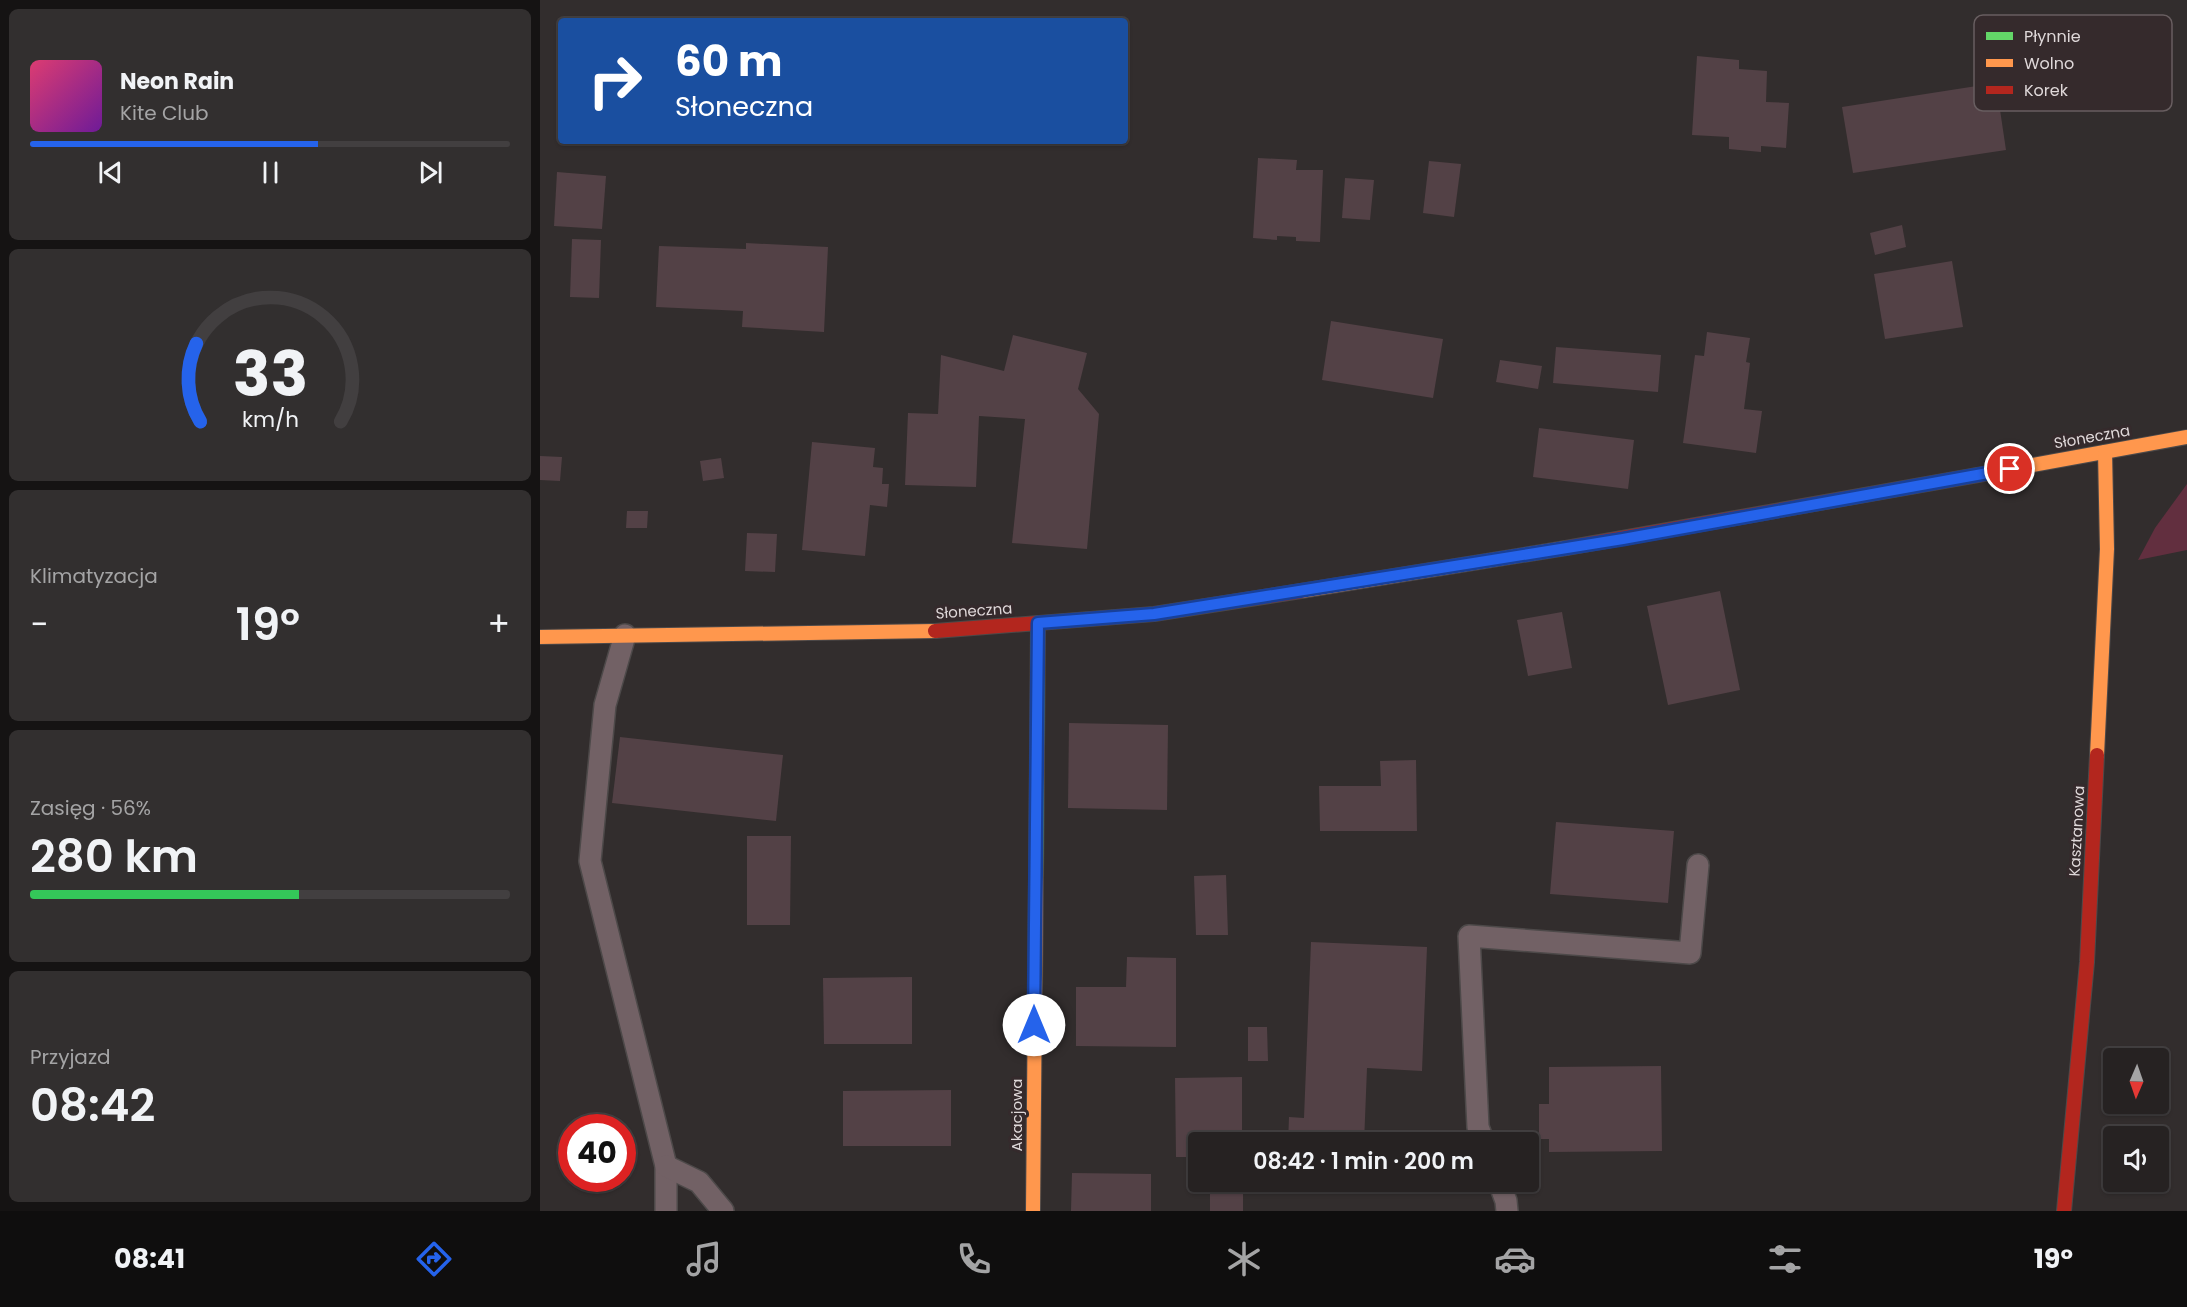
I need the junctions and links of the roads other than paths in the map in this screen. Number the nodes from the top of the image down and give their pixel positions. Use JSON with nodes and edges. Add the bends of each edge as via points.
{"nodes":[{"id":1,"x":2187,"y":437,"type":"edge"},
{"id":2,"x":2105,"y":452,"type":"junction"},
{"id":3,"x":1038,"y":623,"type":"junction"},
{"id":4,"x":625,"y":635,"type":"junction"},
{"id":5,"x":540,"y":637,"type":"edge"},
{"id":6,"x":1698,"y":865,"type":"dead end"},
{"id":7,"x":1480,"y":1132,"type":"edge"},
{"id":8,"x":666,"y":1166,"type":"junction"},
{"id":9,"x":1503,"y":1192,"type":"edge"},
{"id":10,"x":666,"y":1211,"type":"edge"},
{"id":11,"x":723,"y":1211,"type":"edge"},
{"id":12,"x":1033,"y":1211,"type":"edge"},
{"id":13,"x":1507,"y":1211,"type":"edge"},
{"id":14,"x":2064,"y":1211,"type":"edge"}],
"edges":[{"from":1,"to":2,"type":"street","name":"Słoneczna"},
{"from":2,"to":3,"type":"street","name":"Słoneczna","via":[[1588,545],[1154,614]]},
{"from":2,"to":14,"type":"street","name":"Kasztanowa","via":[[2107,549],[2087,962]]},
{"from":3,"to":4,"type":"street","name":"Słoneczna","via":[[916,632]]},
{"from":3,"to":12,"type":"street","name":"Akacjowa"},
{"from":4,"to":5,"type":"street","name":"Słoneczna"},
{"from":4,"to":8,"type":"lane","via":[[605,705],[590,861]]},
{"from":6,"to":7,"type":"lane","via":[[1690,953],[1469,936]]},
{"from":8,"to":10,"type":"lane"},
{"from":8,"to":11,"type":"lane","via":[[699,1182]]},
{"from":9,"to":13,"type":"lane"}]}
